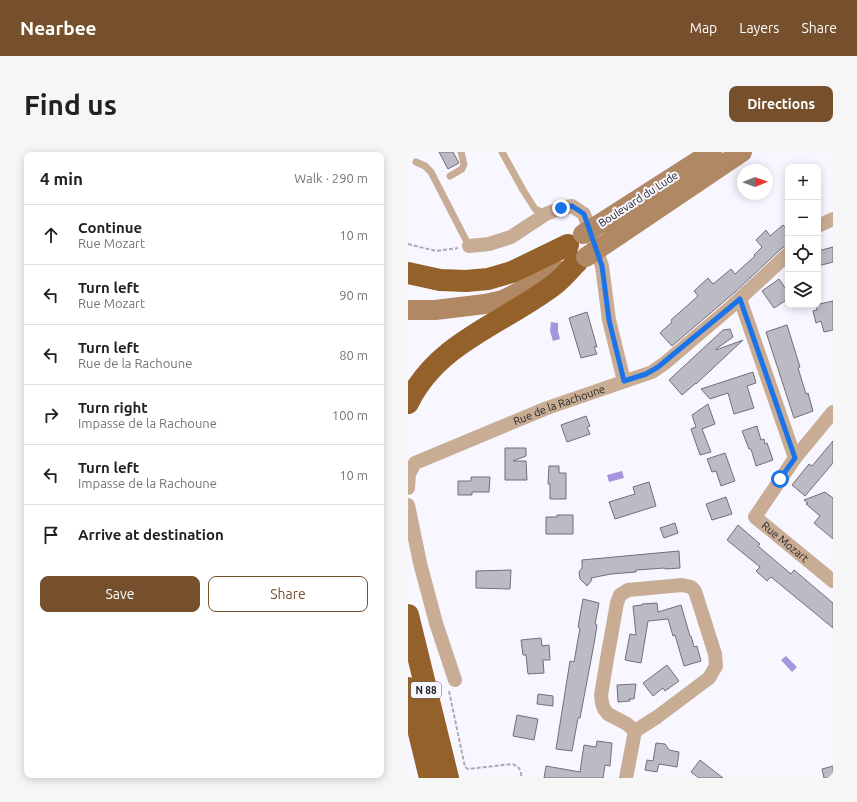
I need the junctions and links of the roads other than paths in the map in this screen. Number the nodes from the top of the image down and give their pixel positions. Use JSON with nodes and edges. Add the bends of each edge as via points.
{"nodes":[{"id":1,"x":462,"y":152,"type":"edge"},
{"id":2,"x":502,"y":152,"type":"edge"},
{"id":3,"x":712,"y":152,"type":"edge"},
{"id":4,"x":742,"y":152,"type":"edge"},
{"id":5,"x":416,"y":162,"type":"dead end"},
{"id":6,"x":450,"y":176,"type":"dead end"},
{"id":7,"x":546,"y":214,"type":"junction"},
{"id":8,"x":833,"y":219,"type":"edge"},
{"id":9,"x":821,"y":225,"type":"edge"},
{"id":10,"x":469,"y":246,"type":"joint"},
{"id":11,"x":579,"y":250,"type":"junction"},
{"id":12,"x":785,"y":257,"type":"edge"},
{"id":13,"x":408,"y":273,"type":"edge"},
{"id":14,"x":740,"y":299,"type":"junction"},
{"id":15,"x":408,"y":310,"type":"edge"},
{"id":16,"x":624,"y":381,"type":"junction"},
{"id":17,"x":408,"y":403,"type":"edge"},
{"id":18,"x":833,"y":412,"type":"edge"},
{"id":19,"x":795,"y":458,"type":"junction"},
{"id":20,"x":408,"y":488,"type":"edge"},
{"id":21,"x":408,"y":505,"type":"edge"},
{"id":22,"x":833,"y":581,"type":"edge"},
{"id":23,"x":408,"y":615,"type":"edge"},
{"id":24,"x":455,"y":680,"type":"road end"},
{"id":25,"x":408,"y":688,"type":"edge"},
{"id":26,"x":635,"y":731,"type":"junction"},
{"id":27,"x":430,"y":778,"type":"edge"},
{"id":28,"x":448,"y":778,"type":"edge"},
{"id":29,"x":626,"y":778,"type":"edge"}],
"edges":[{"from":1,"to":6,"type":"lane","via":[[462,169]]},
{"from":2,"to":7,"type":"lane","via":[[535,209]]},
{"from":3,"to":11,"type":"main road","name":"Boulevard du Lude","bridge":true,"via":[[606,220]]},
{"from":4,"to":11,"type":"main road","name":"Boulevard du Lude","bridge":true,"via":[[619,235]]},
{"from":5,"to":10,"type":"lane","via":[[431,172]]},
{"from":7,"to":10,"type":"street","via":[[511,237],[489,244]]},
{"from":7,"to":16,"type":"street","via":[[572,206],[584,214],[602,266],[609,320]]},
{"from":8,"to":9,"type":"street"},
{"from":11,"to":13,"type":"highway","via":[[488,279],[440,280]]},
{"from":11,"to":15,"type":"main road","name":"Boulevard du Lude","via":[[461,306],[435,310]]},
{"from":11,"to":17,"type":"highway","via":[[556,283],[462,342],[434,365],[414,389]]},
{"from":12,"to":14,"type":"street","name":"Rue de la Rachoune"},
{"from":14,"to":16,"type":"street","name":"Rue de la Rachoune","via":[[662,365],[646,374]]},
{"from":14,"to":19,"type":"street"},
{"from":16,"to":20,"type":"street","name":"Rue de la Rachoune","via":[[547,408],[415,463],[409,474]]},
{"from":18,"to":19,"type":"street","name":"Rue Mozart"},
{"from":19,"to":22,"type":"street","name":"Rue Mozart","via":[[755,517]]},
{"from":21,"to":24,"type":"street","via":[[436,623]]},
{"from":23,"to":28,"type":"highway","number":"N 88"},
{"from":25,"to":27,"type":"highway","number":"N 88"},
{"from":26,"to":26,"type":"street","via":[[709,678],[716,666],[709,633],[695,591],[691,587],[682,585],[636,589],[620,595],[601,695],[604,710]]},
{"from":26,"to":29,"type":"street"}]}
